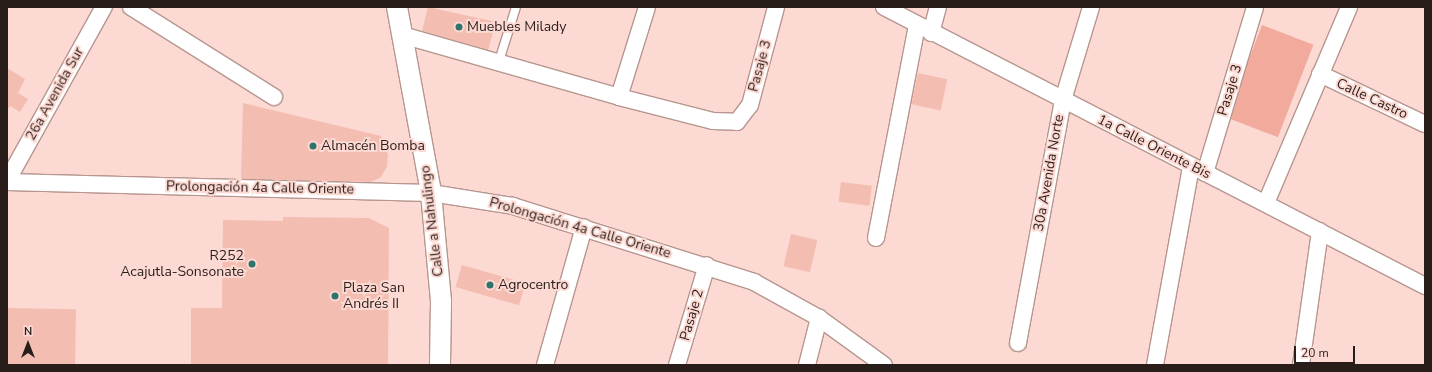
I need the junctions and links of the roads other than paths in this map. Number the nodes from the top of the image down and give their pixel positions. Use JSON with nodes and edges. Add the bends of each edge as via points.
{"nodes":[{"id":1,"x":104,"y":7,"type":"edge"},
{"id":2,"x":131,"y":7,"type":"edge"},
{"id":3,"x":397,"y":7,"type":"edge"},
{"id":4,"x":516,"y":7,"type":"edge"},
{"id":5,"x":647,"y":7,"type":"edge"},
{"id":6,"x":776,"y":7,"type":"edge"},
{"id":7,"x":884,"y":7,"type":"edge"},
{"id":8,"x":938,"y":7,"type":"edge"},
{"id":9,"x":1091,"y":7,"type":"edge"},
{"id":10,"x":1255,"y":7,"type":"edge"},
{"id":11,"x":1349,"y":7,"type":"edge"},
{"id":12,"x":917,"y":25,"type":"junction"},
{"id":13,"x":931,"y":33,"type":"junction"},
{"id":14,"x":402,"y":35,"type":"junction"},
{"id":15,"x":498,"y":61,"type":"junction"},
{"id":16,"x":1320,"y":74,"type":"junction"},
{"id":17,"x":274,"y":97,"type":"dead end"},
{"id":18,"x":618,"y":97,"type":"junction"},
{"id":19,"x":1063,"y":100,"type":"junction"},
{"id":20,"x":1425,"y":124,"type":"edge"},
{"id":21,"x":1191,"y":166,"type":"junction"},
{"id":22,"x":1205,"y":173,"type":"junction"},
{"id":23,"x":7,"y":182,"type":"edge"},
{"id":24,"x":431,"y":193,"type":"junction"},
{"id":25,"x":1266,"y":203,"type":"junction"},
{"id":26,"x":584,"y":227,"type":"junction"},
{"id":27,"x":1320,"y":230,"type":"junction"},
{"id":28,"x":876,"y":238,"type":"dead end"},
{"id":29,"x":707,"y":265,"type":"junction"},
{"id":30,"x":1425,"y":286,"type":"edge"},
{"id":31,"x":819,"y":318,"type":"junction"},
{"id":32,"x":1018,"y":342,"type":"dead end"},
{"id":33,"x":440,"y":365,"type":"edge"},
{"id":34,"x":545,"y":365,"type":"edge"},
{"id":35,"x":677,"y":365,"type":"edge"},
{"id":36,"x":807,"y":365,"type":"edge"},
{"id":37,"x":884,"y":365,"type":"edge"},
{"id":38,"x":1154,"y":365,"type":"edge"},
{"id":39,"x":1300,"y":365,"type":"edge"}],
"edges":[{"from":1,"to":23,"type":"street","name":"26a Avenida Sur"},
{"from":2,"to":17,"type":"street"},
{"from":3,"to":14,"type":"street","name":"Calle a Nahulingo"},
{"from":4,"to":15,"type":"lane"},
{"from":5,"to":18,"type":"street"},
{"from":6,"to":18,"type":"street","name":"Pasaje 3","via":[[750,105],[737,122],[713,121]]},
{"from":7,"to":12,"type":"street","name":"1a Calle Oriente Bis"},
{"from":8,"to":13,"type":"street"},
{"from":9,"to":19,"type":"street","name":"30a Avenida Norte"},
{"from":10,"to":22,"type":"street","name":"Pasaje 3"},
{"from":11,"to":16,"type":"street"},
{"from":12,"to":13,"type":"street","name":"1a Calle Oriente Bis"},
{"from":12,"to":28,"type":"street"},
{"from":13,"to":19,"type":"street","name":"1a Calle Oriente Bis"},
{"from":14,"to":15,"type":"street"},
{"from":14,"to":24,"type":"street","name":"Calle a Nahulingo"},
{"from":15,"to":18,"type":"street"},
{"from":16,"to":20,"type":"street","name":"Calle Castro"},
{"from":16,"to":25,"type":"street"},
{"from":19,"to":21,"type":"street","name":"1a Calle Oriente Bis"},
{"from":19,"to":32,"type":"street","name":"30a Avenida Norte"},
{"from":21,"to":22,"type":"street","name":"1a Calle Oriente Bis"},
{"from":21,"to":38,"type":"street"},
{"from":22,"to":25,"type":"street","name":"1a Calle Oriente Bis"},
{"from":23,"to":24,"type":"street","name":"Prolongación 4a Calle Oriente"},
{"from":24,"to":26,"type":"street","name":"Prolongación 4a Calle Oriente","via":[[513,206]]},
{"from":24,"to":33,"type":"street","name":"Calle a Nahulingo","via":[[440,301]]},
{"from":25,"to":27,"type":"street","name":"1a Calle Oriente Bis"},
{"from":26,"to":29,"type":"street","name":"Prolongación 4a Calle Oriente"},
{"from":26,"to":34,"type":"street"},
{"from":27,"to":30,"type":"street","name":"1a Calle Oriente Bis"},
{"from":27,"to":39,"type":"street"},
{"from":29,"to":31,"type":"street","name":"Prolongación 4a Calle Oriente","via":[[754,282]]},
{"from":29,"to":35,"type":"street","name":"Pasaje 2"},
{"from":31,"to":36,"type":"street"},
{"from":31,"to":37,"type":"street","name":"Prolongación 4a Calle Oriente"}]}
